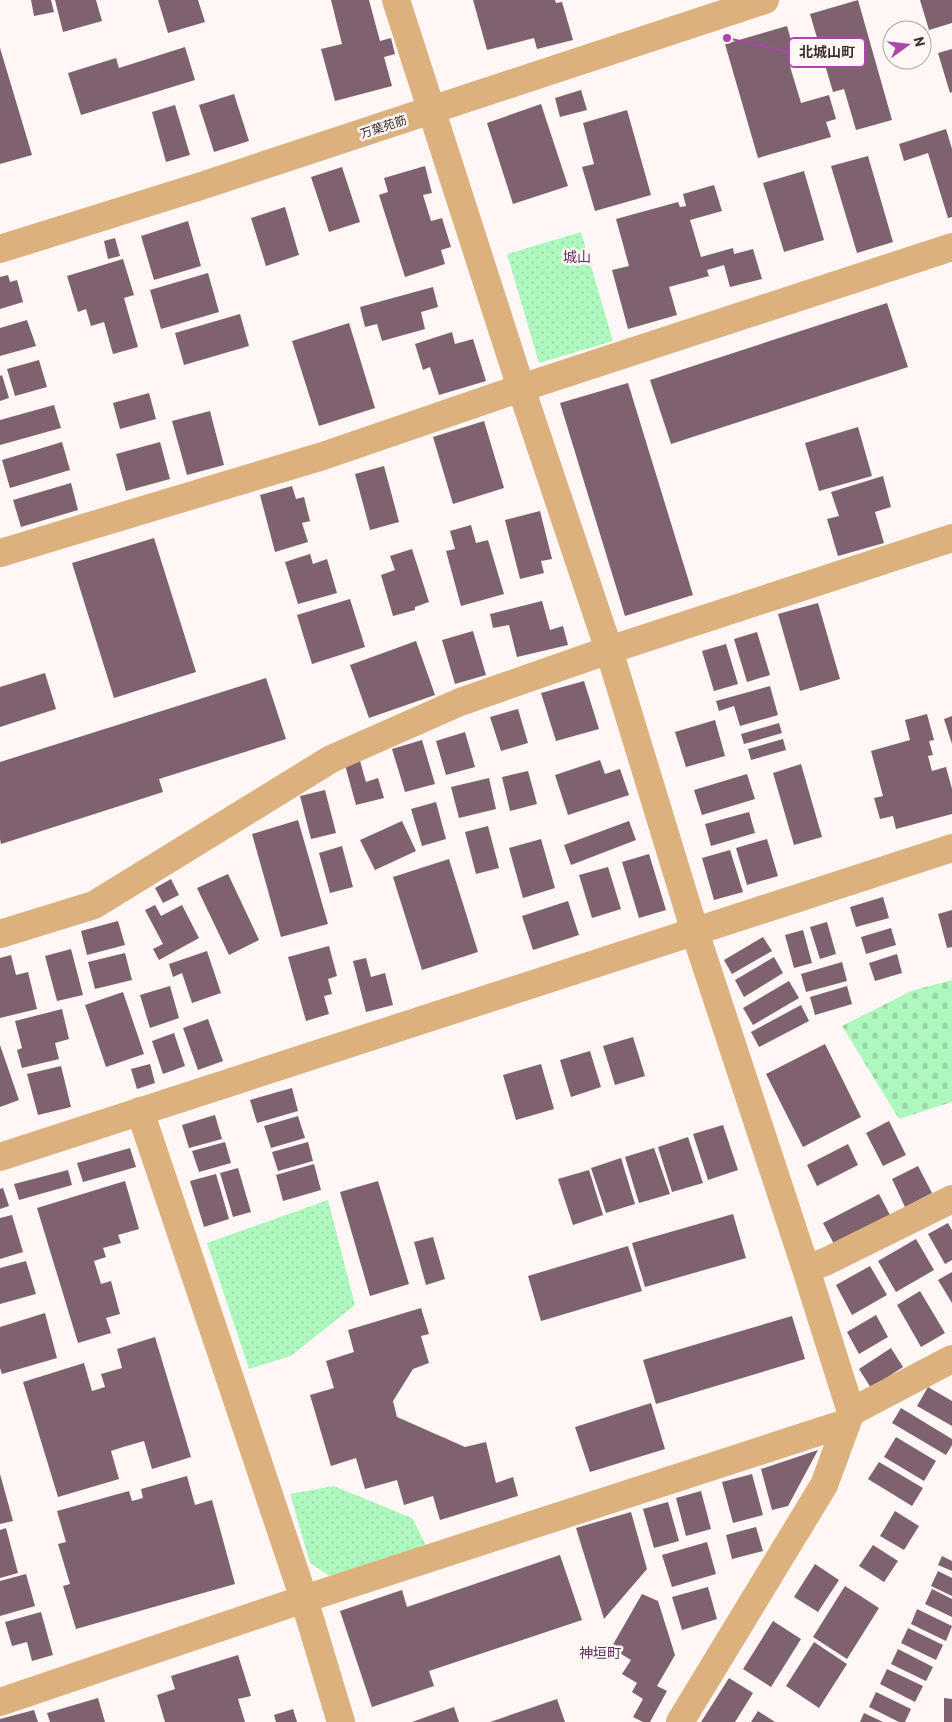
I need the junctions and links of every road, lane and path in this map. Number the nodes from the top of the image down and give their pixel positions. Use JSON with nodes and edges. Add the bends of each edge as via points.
{"nodes":[{"id":1,"x":396,"y":0,"type":"edge"},
{"id":2,"x":765,"y":0,"type":"edge"},
{"id":3,"x":727,"y":6,"type":"edge"},
{"id":4,"x":432,"y":109,"type":"junction"},
{"id":5,"x":952,"y":247,"type":"edge"},
{"id":6,"x":0,"y":249,"type":"edge"},
{"id":7,"x":521,"y":388,"type":"junction"},
{"id":8,"x":952,"y":538,"type":"edge"},
{"id":9,"x":0,"y":553,"type":"edge"},
{"id":10,"x":609,"y":650,"type":"junction"},
{"id":11,"x":952,"y":848,"type":"edge"},
{"id":12,"x":696,"y":932,"type":"junction"},
{"id":13,"x":0,"y":934,"type":"edge"},
{"id":14,"x":140,"y":1110,"type":"junction"},
{"id":15,"x":0,"y":1157,"type":"edge"},
{"id":16,"x":952,"y":1199,"type":"edge"},
{"id":17,"x":806,"y":1269,"type":"junction"},
{"id":18,"x":952,"y":1359,"type":"edge"},
{"id":19,"x":848,"y":1417,"type":"junction"},
{"id":20,"x":304,"y":1599,"type":"junction"},
{"id":21,"x":0,"y":1702,"type":"edge"},
{"id":22,"x":341,"y":1722,"type":"edge"},
{"id":23,"x":680,"y":1722,"type":"edge"}],
"edges":[{"from":1,"to":4,"type":"street"},
{"from":2,"to":3,"type":"street","name":"万葉苑筋"},
{"from":3,"to":4,"type":"street","name":"万葉苑筋"},
{"from":4,"to":6,"type":"street","name":"万葉苑筋"},
{"from":4,"to":7,"type":"street"},
{"from":5,"to":7,"type":"street"},
{"from":7,"to":9,"type":"street","via":[[323,456]]},
{"from":7,"to":10,"type":"street"},
{"from":8,"to":10,"type":"street"},
{"from":10,"to":12,"type":"street"},
{"from":10,"to":13,"type":"street","via":[[460,702],[331,759],[94,906]]},
{"from":11,"to":12,"type":"street"},
{"from":12,"to":14,"type":"street"},
{"from":12,"to":17,"type":"street"},
{"from":14,"to":15,"type":"street"},
{"from":14,"to":20,"type":"street"},
{"from":16,"to":17,"type":"street"},
{"from":17,"to":19,"type":"street"},
{"from":18,"to":19,"type":"street"},
{"from":19,"to":20,"type":"street"},
{"from":19,"to":23,"type":"street","via":[[824,1485]]},
{"from":20,"to":21,"type":"street"},
{"from":20,"to":22,"type":"street"}]}
